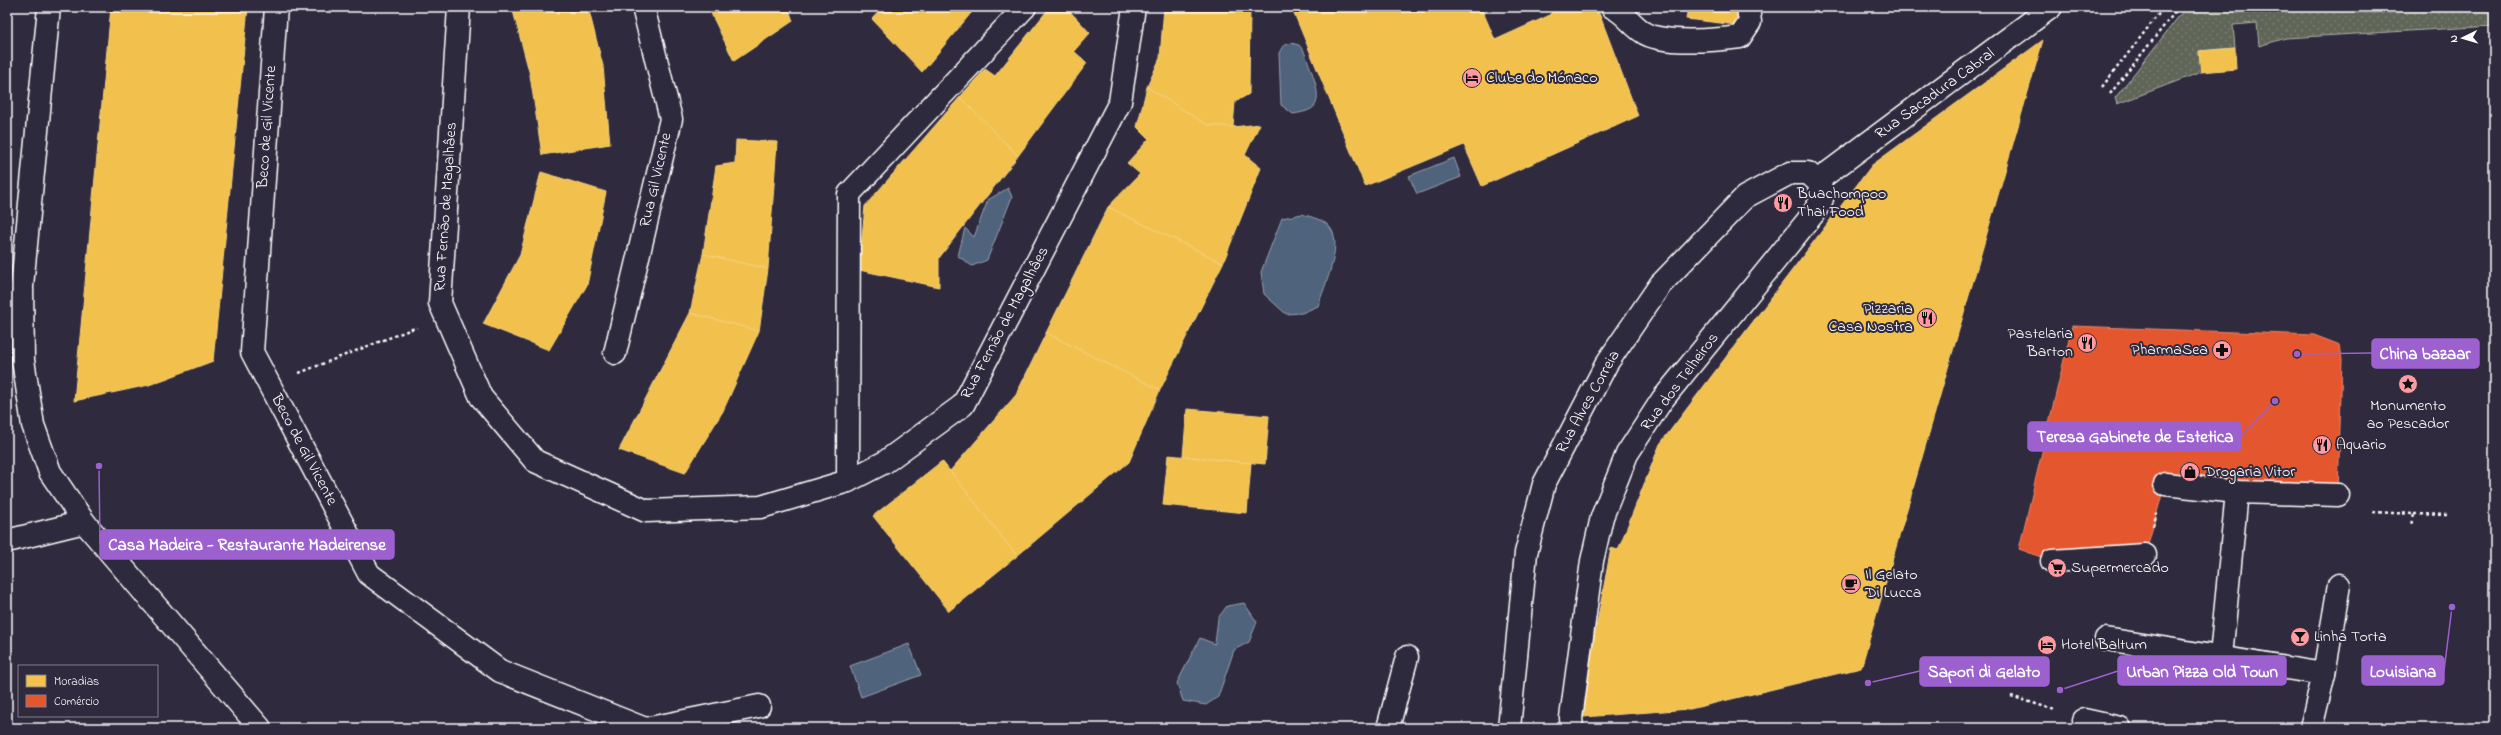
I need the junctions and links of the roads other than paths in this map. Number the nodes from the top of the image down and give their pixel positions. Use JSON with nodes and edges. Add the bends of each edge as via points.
{"nodes":[{"id":1,"x":49,"y":7,"type":"edge"},
{"id":2,"x":276,"y":7,"type":"edge"},
{"id":3,"x":459,"y":7,"type":"edge"},
{"id":4,"x":643,"y":7,"type":"edge"},
{"id":5,"x":1025,"y":7,"type":"edge"},
{"id":6,"x":1134,"y":7,"type":"edge"},
{"id":7,"x":1612,"y":7,"type":"edge"},
{"id":8,"x":1748,"y":7,"type":"edge"},
{"id":9,"x":2051,"y":7,"type":"edge"},
{"id":10,"x":1817,"y":181,"type":"junction"},
{"id":11,"x":615,"y":353,"type":"dead end"},
{"id":12,"x":848,"y":482,"type":"junction"},
{"id":13,"x":2165,"y":484,"type":"road end"},
{"id":14,"x":2237,"y":492,"type":"junction"},
{"id":15,"x":2338,"y":495,"type":"dead end"},
{"id":16,"x":84,"y":522,"type":"junction"},
{"id":17,"x":7,"y":542,"type":"edge"},
{"id":18,"x":2145,"y":555,"type":"road end"},
{"id":19,"x":2052,"y":561,"type":"dead end"},
{"id":20,"x":2339,"y":585,"type":"dead end"},
{"id":21,"x":2106,"y":639,"type":"dead end"},
{"id":22,"x":2222,"y":656,"type":"junction"},
{"id":23,"x":1407,"y":657,"type":"dead end"},
{"id":24,"x":2324,"y":674,"type":"junction"},
{"id":25,"x":759,"y":706,"type":"dead end"},
{"id":26,"x":2084,"y":720,"type":"road end"},
{"id":27,"x":260,"y":728,"type":"edge"},
{"id":28,"x":643,"y":728,"type":"edge"},
{"id":29,"x":650,"y":728,"type":"edge"},
{"id":30,"x":1388,"y":728,"type":"edge"},
{"id":31,"x":1509,"y":728,"type":"edge"},
{"id":32,"x":1572,"y":728,"type":"edge"},
{"id":33,"x":2120,"y":728,"type":"edge"},
{"id":34,"x":2311,"y":728,"type":"edge"}],
"edges":[{"from":1,"to":16,"type":"street","via":[[22,286],[23,360],[33,425],[50,472]]},
{"from":2,"to":28,"type":"street","name":"Beco de Gil Vicente","via":[[252,352],[369,574],[500,671]]},
{"from":3,"to":12,"type":"street","name":"Rua Fernão de Magalhâes","via":[[440,302],[481,397],[535,461],[646,511],[761,507]]},
{"from":4,"to":11,"type":"street","name":"Rua Gil Vicente","via":[[671,120]]},
{"from":5,"to":12,"type":"street","via":[[849,194]]},
{"from":6,"to":12,"type":"street","name":"Rua Fernão de Magalhâes","via":[[1120,102],[963,405],[885,462]]},
{"from":7,"to":8,"type":"street","via":[[1644,33],[1669,39],[1712,42],[1740,37],[1750,22]]},
{"from":9,"to":10,"type":"street","name":"Rua Sacadura Cabral"},
{"from":10,"to":31,"type":"street","name":"Rua Alves Correia","via":[[1808,173],[1790,173],[1745,197],[1660,285],[1607,363],[1544,484],[1526,553]]},
{"from":10,"to":32,"type":"street","name":"Rua dos Telheiros","via":[[1822,199],[1813,214],[1662,400],[1627,454],[1602,517],[1592,561],[1571,718]]},
{"from":13,"to":14,"type":"street"},
{"from":14,"to":15,"type":"street"},
{"from":14,"to":22,"type":"street"},
{"from":16,"to":17,"type":"street"},
{"from":16,"to":27,"type":"street"},
{"from":18,"to":19,"type":"street"},
{"from":20,"to":24,"type":"street"},
{"from":21,"to":22,"type":"street"},
{"from":22,"to":24,"type":"street"},
{"from":23,"to":30,"type":"street"},
{"from":24,"to":34,"type":"street"},
{"from":25,"to":29,"type":"street"},
{"from":26,"to":33,"type":"street"}]}
